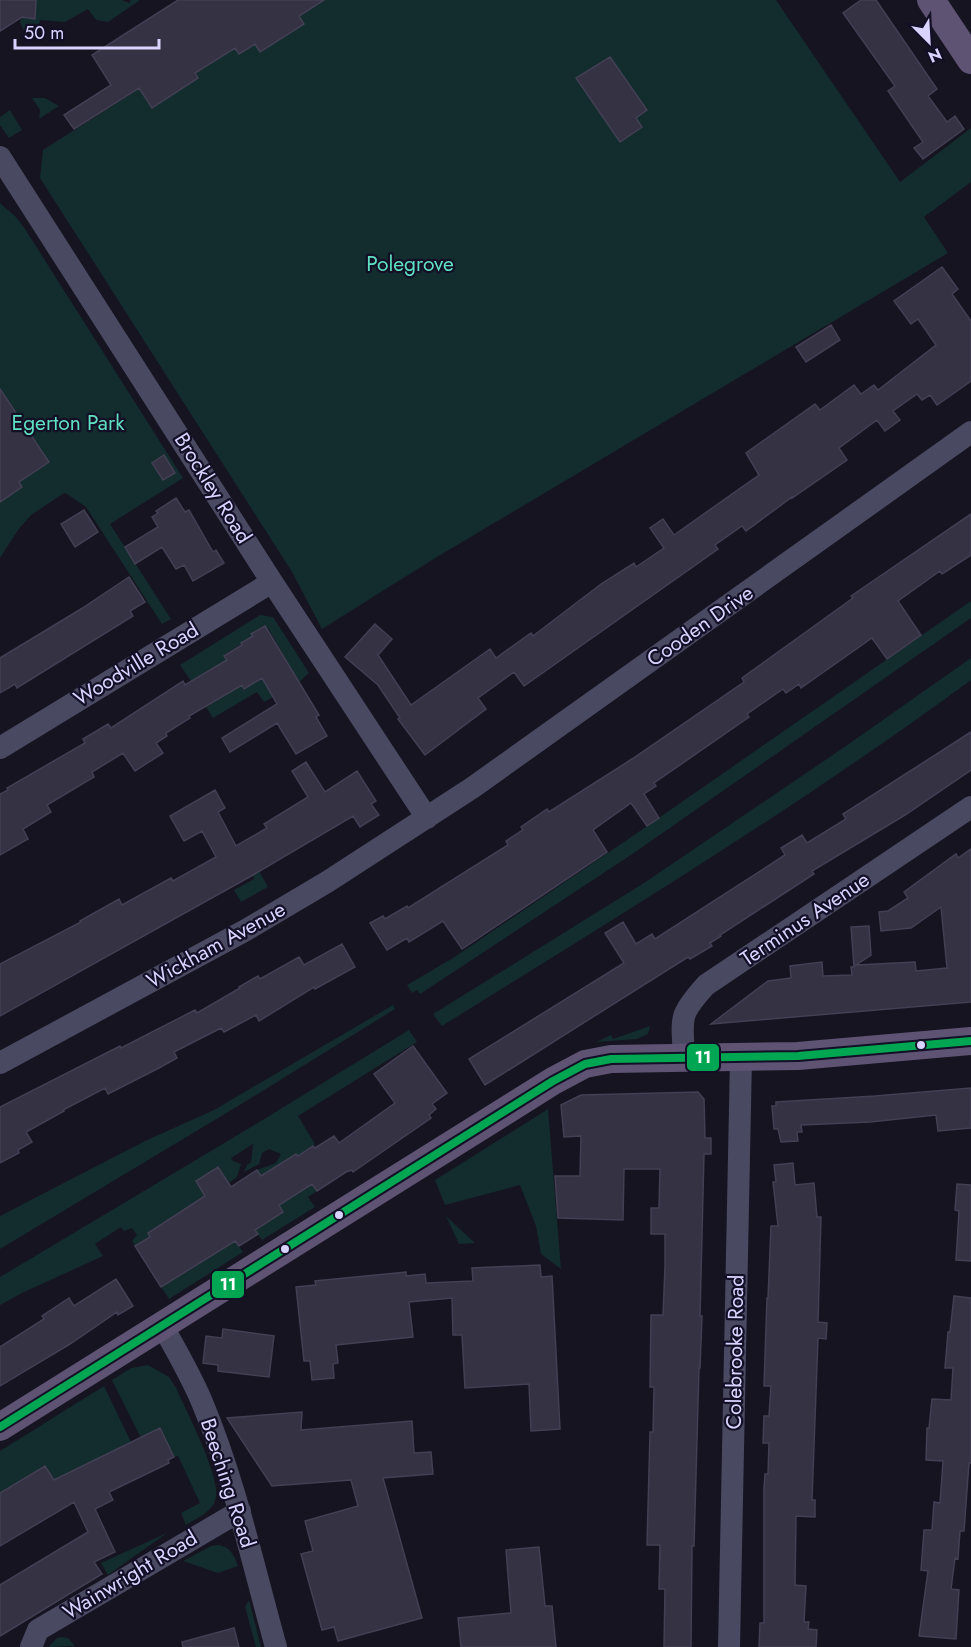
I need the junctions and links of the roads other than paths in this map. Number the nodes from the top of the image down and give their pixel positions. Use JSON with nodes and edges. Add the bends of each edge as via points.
{"nodes":[{"id":1,"x":931,"y":0,"type":"edge"},
{"id":2,"x":971,"y":60,"type":"edge"},
{"id":3,"x":0,"y":158,"type":"edge"},
{"id":4,"x":971,"y":432,"type":"edge"},
{"id":5,"x":272,"y":582,"type":"junction"},
{"id":6,"x":0,"y":748,"type":"edge"},
{"id":7,"x":971,"y":807,"type":"edge"},
{"id":8,"x":427,"y":818,"type":"junction"},
{"id":9,"x":971,"y":1041,"type":"edge"},
{"id":10,"x":684,"y":1057,"type":"junction"},
{"id":11,"x":741,"y":1058,"type":"junction"},
{"id":12,"x":0,"y":1063,"type":"edge"},
{"id":13,"x":162,"y":1325,"type":"junction"},
{"id":14,"x":0,"y":1427,"type":"edge"},
{"id":15,"x":240,"y":1511,"type":"junction"},
{"id":16,"x":31,"y":1647,"type":"edge"},
{"id":17,"x":276,"y":1647,"type":"edge"},
{"id":18,"x":729,"y":1647,"type":"edge"}],
"edges":[{"from":1,"to":2,"type":"main road"},
{"from":3,"to":5,"type":"street","name":"Brockley Road"},
{"from":4,"to":8,"type":"street","name":"Cooden Drive"},
{"from":5,"to":6,"type":"street","name":"Woodville Road"},
{"from":5,"to":8,"type":"street","name":"Brockley Road"},
{"from":7,"to":10,"type":"street","name":"Terminus Avenue","via":[[706,985],[682,1017]]},
{"from":8,"to":12,"type":"street","name":"Wickham Avenue","via":[[246,930]]},
{"from":9,"to":11,"type":"main road"},
{"from":10,"to":11,"type":"main road"},
{"from":10,"to":13,"type":"main road","via":[[610,1059],[585,1064]]},
{"from":11,"to":18,"type":"street","name":"Colebrooke Road"},
{"from":13,"to":14,"type":"main road"},
{"from":13,"to":15,"type":"street","name":"Beeching Road","via":[[201,1401]]},
{"from":15,"to":16,"type":"street","name":"Wainwright Road","via":[[38,1630]]},
{"from":15,"to":17,"type":"street","name":"Beeching Road"}]}
